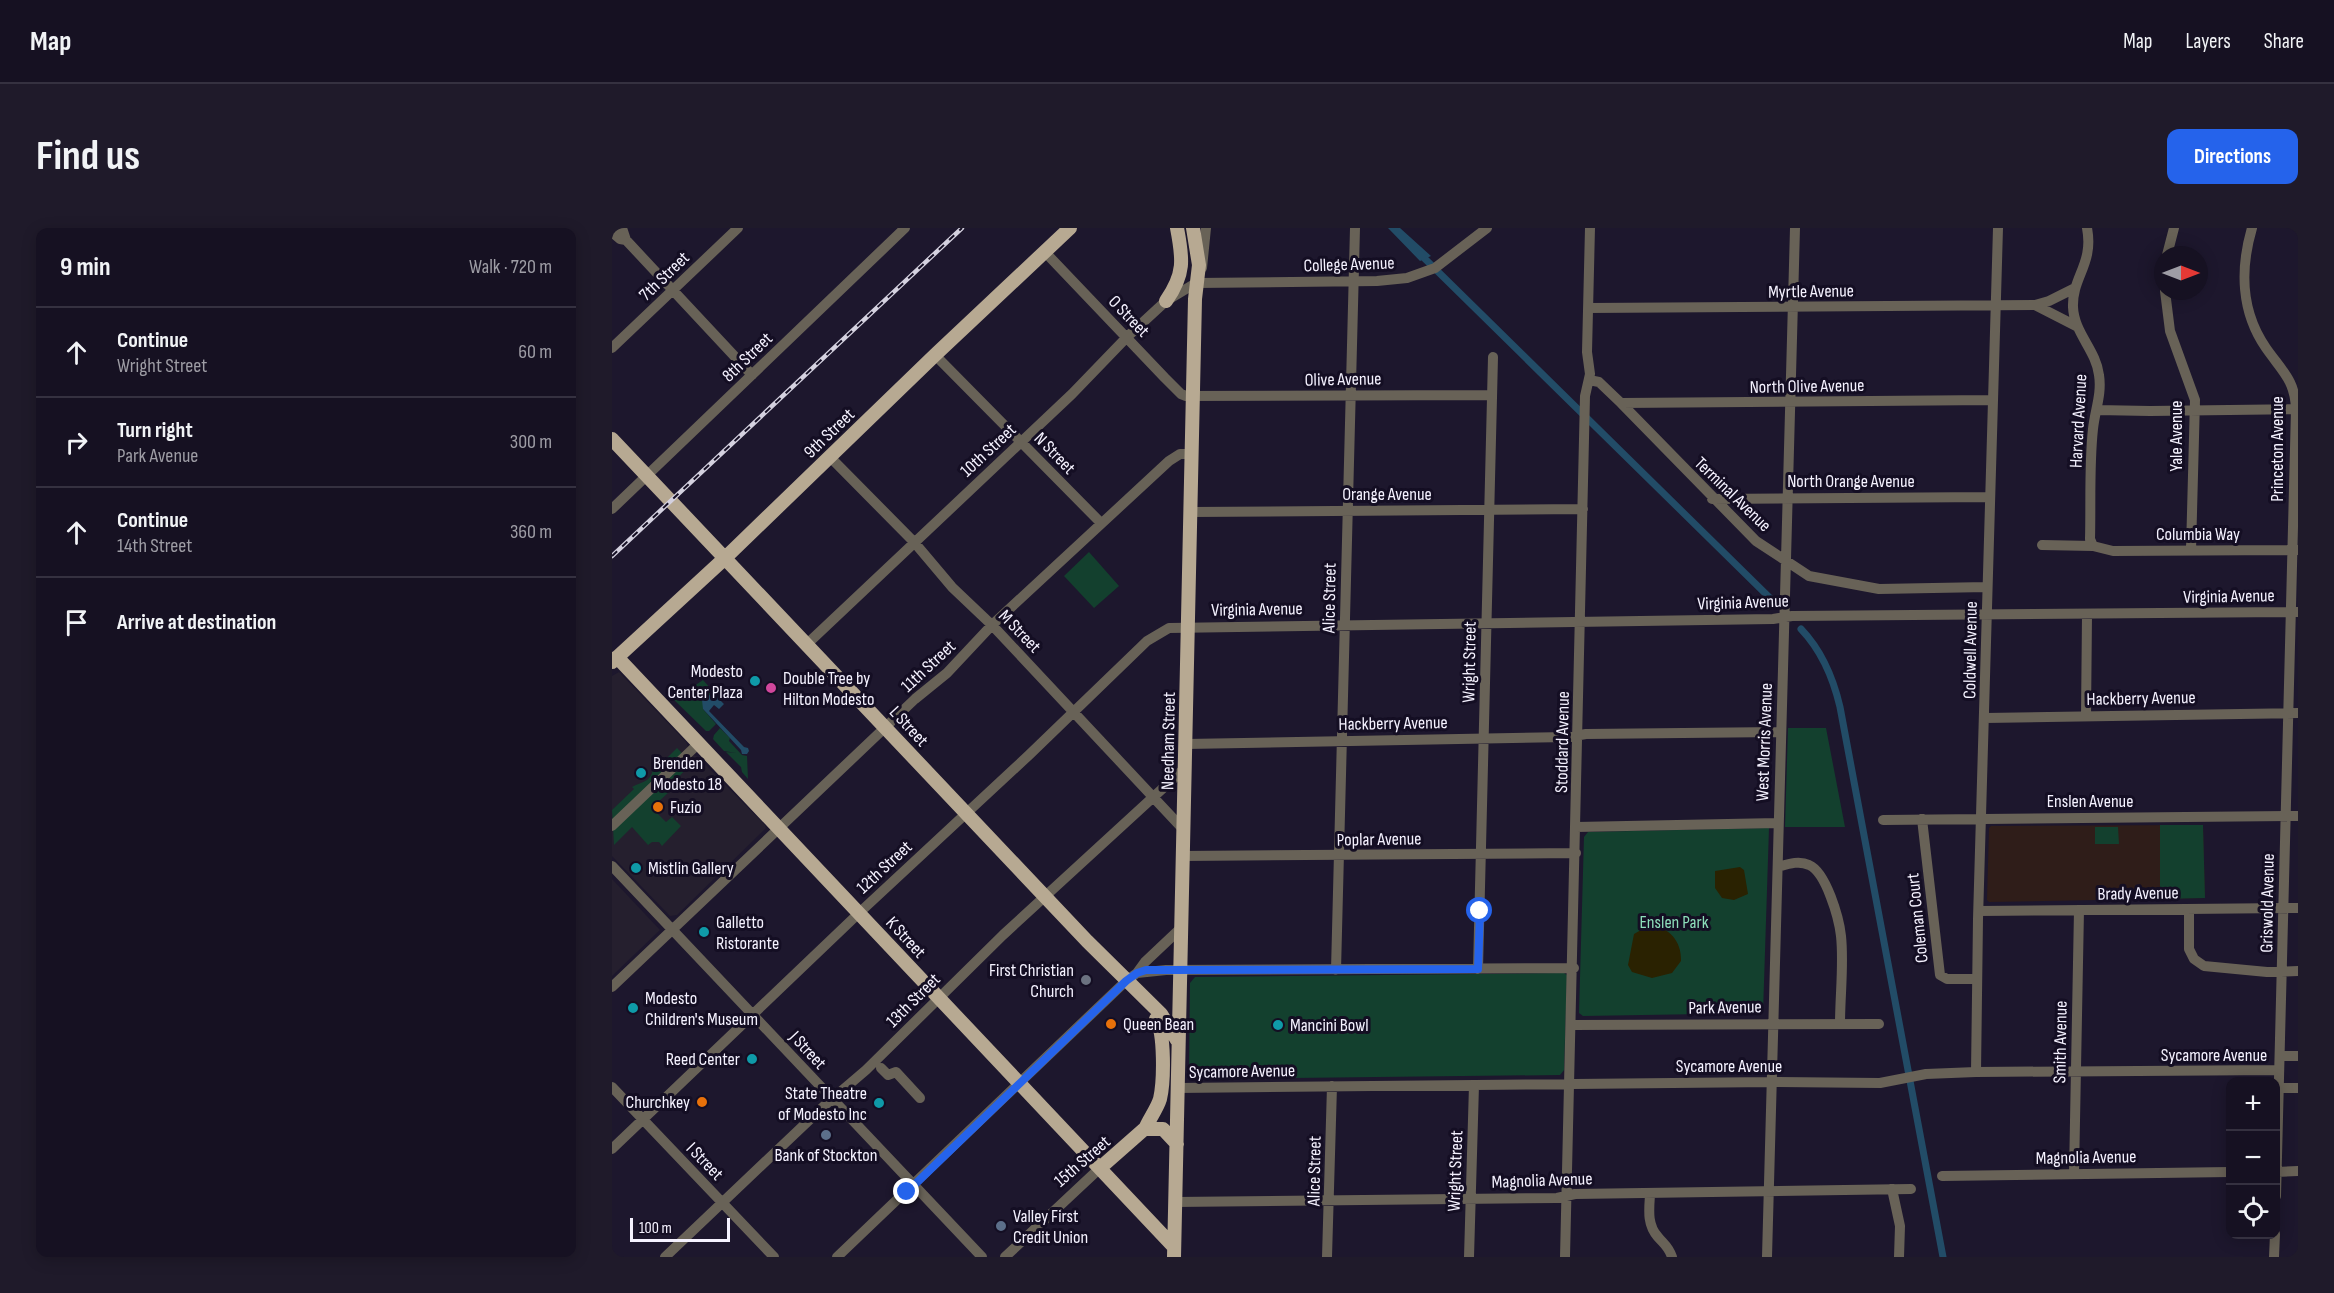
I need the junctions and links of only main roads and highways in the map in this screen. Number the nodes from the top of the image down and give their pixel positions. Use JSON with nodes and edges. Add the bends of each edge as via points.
{"nodes":[{"id":1,"x":1070,"y":228,"type":"edge"},
{"id":2,"x":1179,"y":228,"type":"edge"},
{"id":3,"x":1194,"y":228,"type":"edge"},
{"id":4,"x":1197,"y":280,"type":"junction"},
{"id":5,"x":1166,"y":301,"type":"road end"},
{"id":6,"x":612,"y":439,"type":"edge"},
{"id":7,"x":724,"y":559,"type":"junction"},
{"id":8,"x":614,"y":657,"type":"edge"},
{"id":9,"x":1149,"y":1002,"type":"junction"},
{"id":10,"x":1177,"y":1040,"type":"junction"},
{"id":11,"x":1177,"y":1088,"type":"junction"},
{"id":12,"x":1145,"y":1129,"type":"junction"},
{"id":13,"x":1177,"y":1144,"type":"junction"},
{"id":14,"x":1100,"y":1168,"type":"junction"},
{"id":15,"x":1174,"y":1252,"type":"edge"}],
"edges":[{"from":1,"to":7,"type":"main road","name":"9th Street"},
{"from":2,"to":4,"type":"main road"},
{"from":2,"to":5,"type":"main road","via":[[1181,271]]},
{"from":3,"to":4,"type":"main road","via":[[1199,253]]},
{"from":4,"to":10,"type":"main road","name":"Needham Street"},
{"from":6,"to":7,"type":"main road","name":"L Street"},
{"from":7,"to":8,"type":"main road","name":"9th Street"},
{"from":7,"to":9,"type":"main road","name":"L Street","via":[[1046,896],[1131,977]]},
{"from":8,"to":14,"type":"main road","name":"K Street"},
{"from":9,"to":10,"type":"main road","name":"L Street"},
{"from":9,"to":12,"type":"main road","via":[[1163,1042],[1160,1099]]},
{"from":10,"to":11,"type":"main road","name":"Needham Street"},
{"from":11,"to":12,"type":"main road","name":"15th Street"},
{"from":11,"to":13,"type":"main road","name":"Needham Street"},
{"from":12,"to":13,"type":"main road","via":[[1163,1129]]},
{"from":12,"to":14,"type":"main road","name":"15th Street"},
{"from":13,"to":15,"type":"main road","name":"Needham Street"},
{"from":14,"to":15,"type":"main road","name":"K Street"}]}
